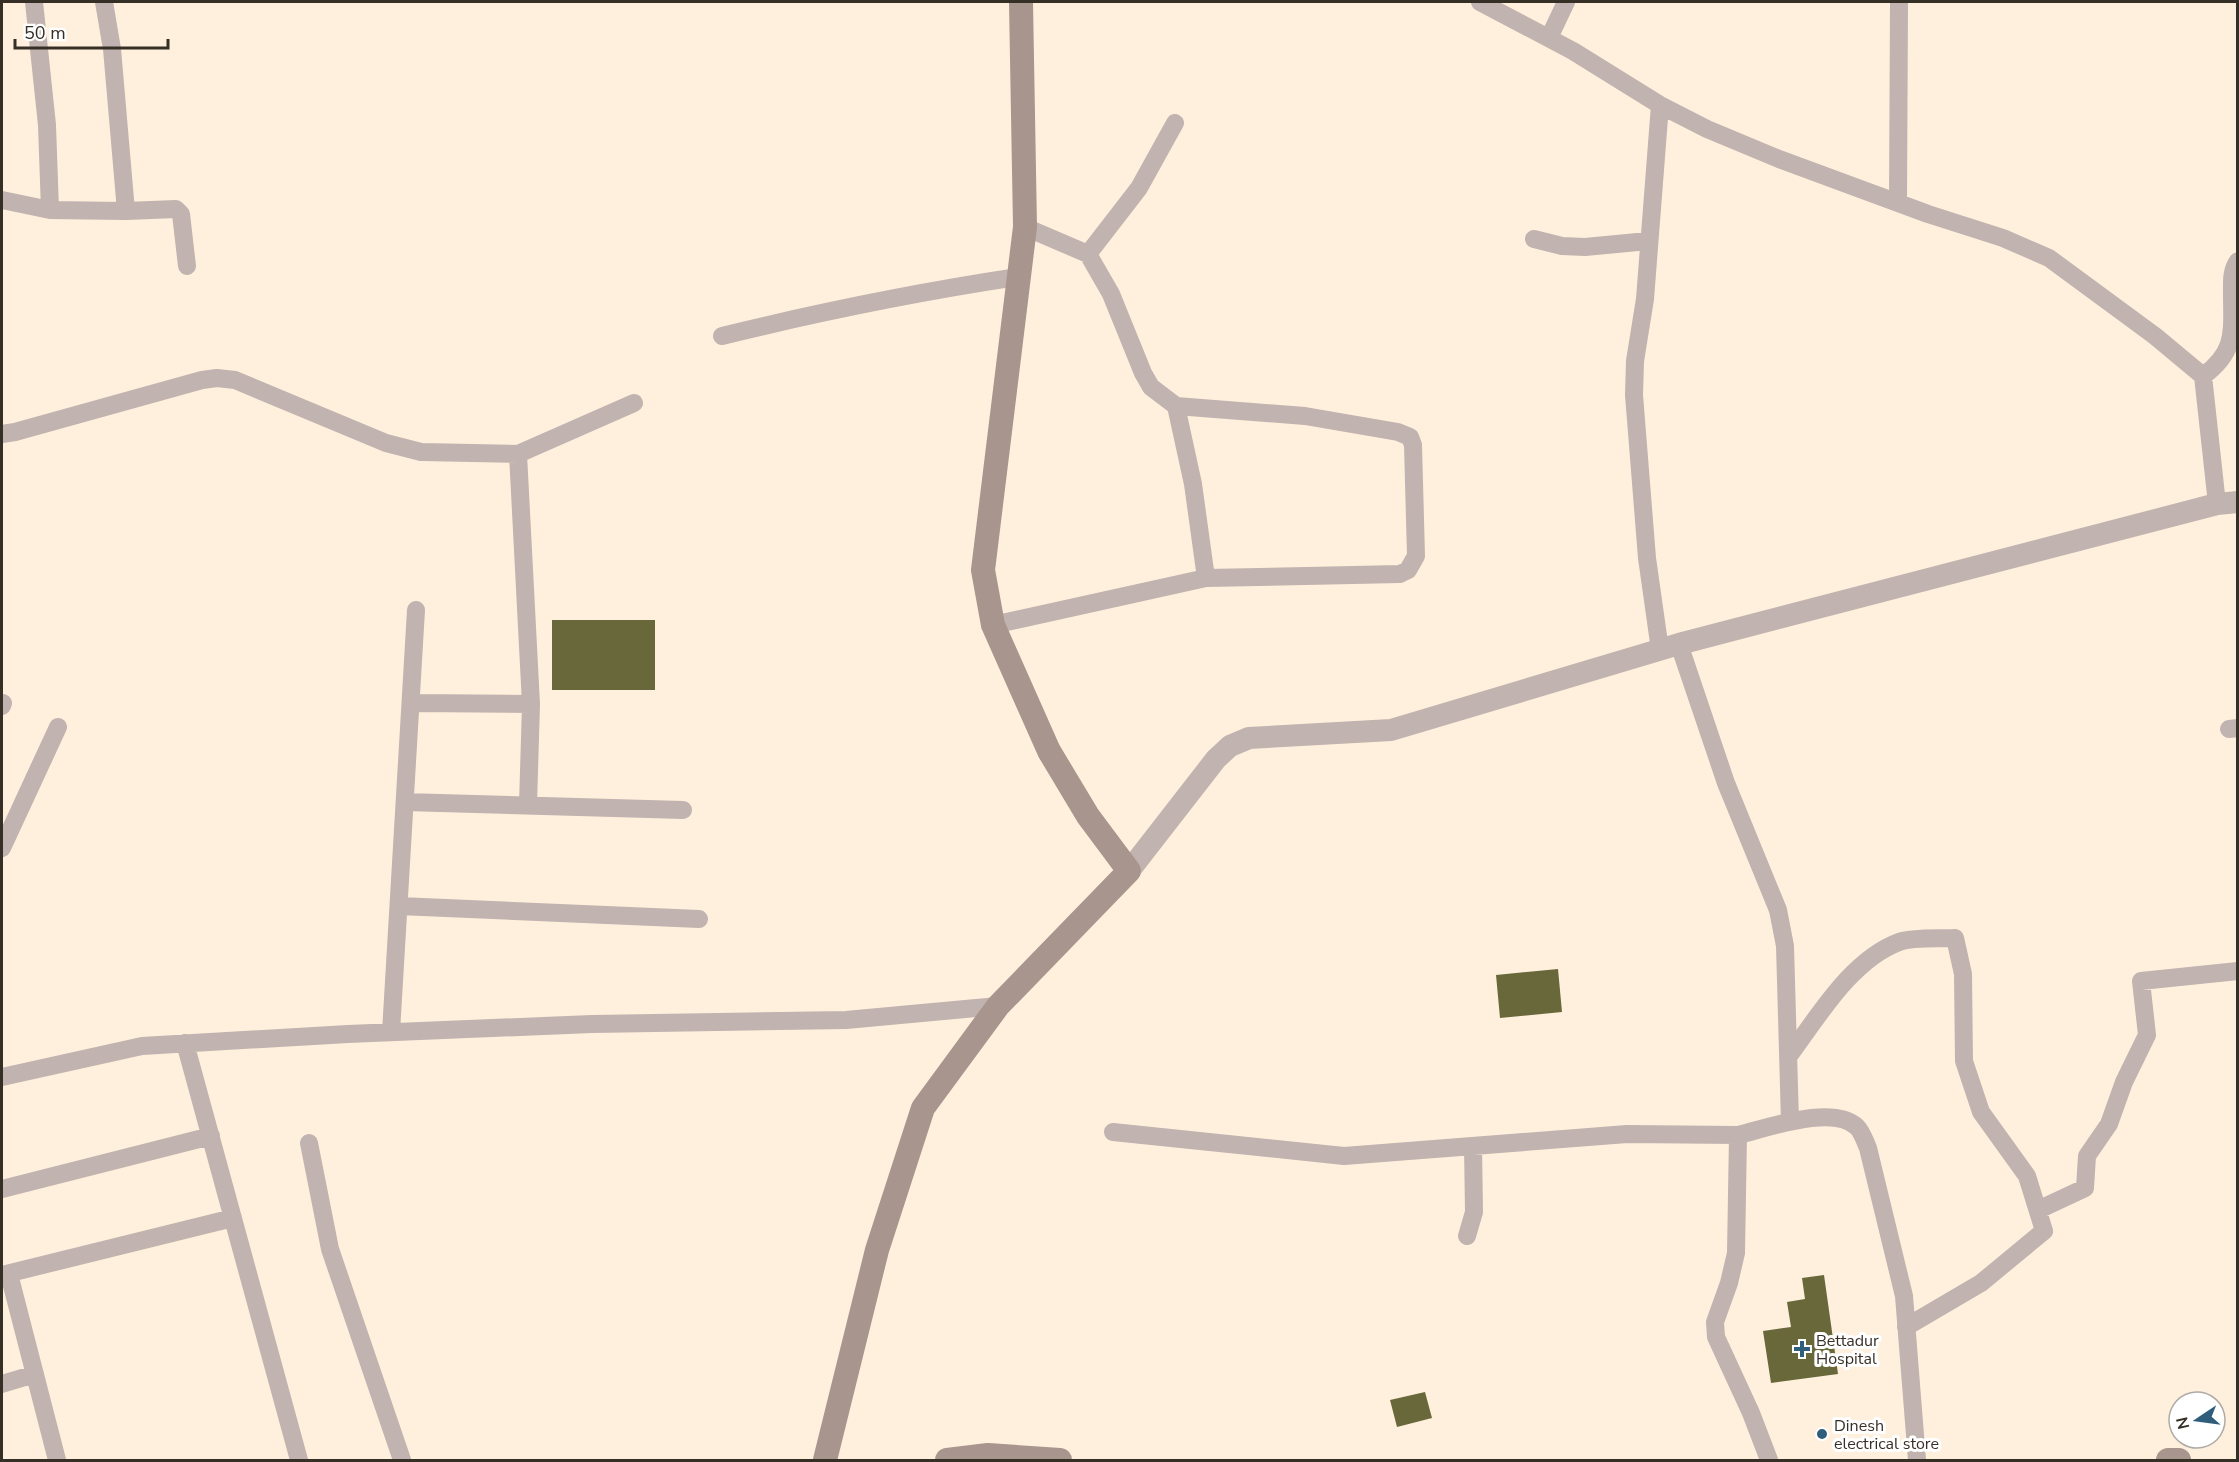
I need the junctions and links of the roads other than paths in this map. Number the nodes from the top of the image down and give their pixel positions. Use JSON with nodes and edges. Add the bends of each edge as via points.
{"nodes":[{"id":1,"x":34,"y":2,"type":"edge"},
{"id":2,"x":104,"y":2,"type":"edge"},
{"id":3,"x":1021,"y":2,"type":"edge"},
{"id":4,"x":1480,"y":2,"type":"edge"},
{"id":5,"x":1566,"y":2,"type":"edge"},
{"id":6,"x":1899,"y":2,"type":"edge"},
{"id":7,"x":1549,"y":38,"type":"junction"},
{"id":8,"x":1660,"y":105,"type":"junction"},
{"id":9,"x":1175,"y":123,"type":"dead end"},
{"id":10,"x":2,"y":200,"type":"edge"},
{"id":11,"x":1898,"y":203,"type":"junction"},
{"id":12,"x":50,"y":210,"type":"junction"},
{"id":13,"x":126,"y":211,"type":"junction"},
{"id":14,"x":1025,"y":227,"type":"junction"},
{"id":15,"x":1534,"y":239,"type":"dead end"},
{"id":16,"x":1648,"y":241,"type":"junction"},
{"id":17,"x":1088,"y":254,"type":"junction"},
{"id":18,"x":2238,"y":261,"type":"edge"},
{"id":19,"x":187,"y":266,"type":"dead end"},
{"id":20,"x":1018,"y":277,"type":"junction"},
{"id":21,"x":722,"y":336,"type":"dead end"},
{"id":22,"x":2203,"y":376,"type":"junction"},
{"id":23,"x":633,"y":403,"type":"dead end"},
{"id":24,"x":1176,"y":406,"type":"junction"},
{"id":25,"x":2,"y":434,"type":"edge"},
{"id":26,"x":518,"y":454,"type":"junction"},
{"id":27,"x":2227,"y":503,"type":"edge"},
{"id":28,"x":1206,"y":578,"type":"junction"},
{"id":29,"x":416,"y":610,"type":"dead end"},
{"id":30,"x":993,"y":625,"type":"junction"},
{"id":31,"x":1670,"y":647,"type":"junction"},
{"id":32,"x":411,"y":704,"type":"junction"},
{"id":33,"x":531,"y":704,"type":"junction"},
{"id":34,"x":58,"y":727,"type":"dead end"},
{"id":35,"x":405,"y":802,"type":"junction"},
{"id":36,"x":528,"y":805,"type":"junction"},
{"id":37,"x":683,"y":810,"type":"dead end"},
{"id":38,"x":2,"y":848,"type":"edge"},
{"id":39,"x":1129,"y":871,"type":"junction"},
{"id":40,"x":399,"y":906,"type":"junction"},
{"id":41,"x":699,"y":920,"type":"dead end"},
{"id":42,"x":2238,"y":971,"type":"edge"},
{"id":43,"x":998,"y":1006,"type":"junction"},
{"id":44,"x":392,"y":1032,"type":"junction"},
{"id":45,"x":185,"y":1043,"type":"junction"},
{"id":46,"x":1788,"y":1057,"type":"junction"},
{"id":47,"x":2,"y":1077,"type":"edge"},
{"id":48,"x":1790,"y":1122,"type":"junction"},
{"id":49,"x":1113,"y":1132,"type":"dead end"},
{"id":50,"x":1738,"y":1135,"type":"junction"},
{"id":51,"x":211,"y":1136,"type":"junction"},
{"id":52,"x":309,"y":1143,"type":"dead end"},
{"id":53,"x":1473,"y":1146,"type":"junction"},
{"id":54,"x":2,"y":1189,"type":"edge"},
{"id":55,"x":2038,"y":1210,"type":"junction"},
{"id":56,"x":233,"y":1218,"type":"junction"},
{"id":57,"x":1467,"y":1236,"type":"dead end"},
{"id":58,"x":5,"y":1274,"type":"edge"},
{"id":59,"x":1906,"y":1328,"type":"junction"},
{"id":60,"x":35,"y":1374,"type":"junction"},
{"id":61,"x":2,"y":1384,"type":"edge"},
{"id":62,"x":57,"y":1461,"type":"edge"},
{"id":63,"x":299,"y":1461,"type":"edge"},
{"id":64,"x":402,"y":1461,"type":"edge"},
{"id":65,"x":825,"y":1461,"type":"edge"},
{"id":66,"x":947,"y":1461,"type":"edge"},
{"id":67,"x":1060,"y":1461,"type":"edge"},
{"id":68,"x":1769,"y":1461,"type":"edge"},
{"id":69,"x":1917,"y":1461,"type":"edge"},
{"id":70,"x":2168,"y":1461,"type":"edge"},
{"id":71,"x":2180,"y":1461,"type":"edge"}],
"edges":[{"from":1,"to":12,"type":"street","via":[[47,125]]},
{"from":2,"to":13,"type":"street","via":[[112,49]]},
{"from":3,"to":14,"type":"main road"},
{"from":4,"to":7,"type":"street"},
{"from":5,"to":7,"type":"street"},
{"from":6,"to":11,"type":"street"},
{"from":7,"to":8,"type":"street"},
{"from":8,"to":11,"type":"street","via":[[1769,155]]},
{"from":8,"to":16,"type":"street"},
{"from":9,"to":17,"type":"street","via":[[1139,188]]},
{"from":10,"to":12,"type":"street"},
{"from":11,"to":22,"type":"street","via":[[2003,238],[2049,258]]},
{"from":12,"to":13,"type":"street"},
{"from":13,"to":19,"type":"street","via":[[176,209],[181,214]]},
{"from":14,"to":17,"type":"street"},
{"from":14,"to":20,"type":"main road"},
{"from":15,"to":16,"type":"street","via":[[1585,247]]},
{"from":16,"to":31,"type":"street","via":[[1634,395],[1647,558]]},
{"from":17,"to":24,"type":"street","via":[[1111,294],[1151,387]]},
{"from":18,"to":22,"type":"street","via":[[2232,275],[2232,334],[2218,365]]},
{"from":20,"to":21,"type":"street","via":[[822,311]]},
{"from":20,"to":30,"type":"main road","via":[[983,570]]},
{"from":22,"to":27,"type":"street"},
{"from":23,"to":26,"type":"street"},
{"from":24,"to":28,"type":"street","via":[[1193,484]]},
{"from":24,"to":28,"type":"street","via":[[1305,416],[1398,432],[1410,437],[1413,445],[1416,556],[1408,570],[1400,574]]},
{"from":25,"to":26,"type":"street","via":[[217,378],[235,380],[386,442],[421,452]]},
{"from":26,"to":33,"type":"street"},
{"from":27,"to":31,"type":"street"},
{"from":28,"to":30,"type":"street"},
{"from":29,"to":32,"type":"street"},
{"from":30,"to":39,"type":"main road","via":[[1049,751],[1088,816]]},
{"from":31,"to":39,"type":"street","via":[[1391,730],[1249,738],[1230,746],[1216,759]]},
{"from":31,"to":46,"type":"street","via":[[1778,910],[1785,946]]},
{"from":32,"to":33,"type":"street"},
{"from":32,"to":35,"type":"street"},
{"from":33,"to":36,"type":"street"},
{"from":34,"to":38,"type":"street"},
{"from":35,"to":36,"type":"street"},
{"from":35,"to":40,"type":"street"},
{"from":36,"to":37,"type":"street"},
{"from":39,"to":43,"type":"main road"},
{"from":40,"to":41,"type":"street"},
{"from":40,"to":44,"type":"street"},
{"from":42,"to":55,"type":"street","via":[[2141,981],[2147,1035],[2109,1124],[2086,1156],[2085,1188]]},
{"from":43,"to":44,"type":"street","via":[[846,1020]]},
{"from":43,"to":65,"type":"main road","via":[[923,1108],[877,1250]]},
{"from":44,"to":45,"type":"street"},
{"from":45,"to":47,"type":"street","via":[[142,1046]]},
{"from":45,"to":51,"type":"street"},
{"from":46,"to":48,"type":"street"},
{"from":46,"to":55,"type":"street","via":[[1834,994],[1870,958],[1901,941],[1955,938],[1963,974],[1964,1061],[1981,1112],[2027,1176]]},
{"from":48,"to":50,"type":"street"},
{"from":48,"to":59,"type":"street","via":[[1832,1116],[1844,1118],[1859,1128],[1868,1148],[1899,1274]]},
{"from":49,"to":53,"type":"street","via":[[1344,1156]]},
{"from":50,"to":53,"type":"street","via":[[1627,1134]]},
{"from":50,"to":68,"type":"street","via":[[1736,1253],[1715,1322],[1716,1337]]},
{"from":51,"to":54,"type":"street"},
{"from":51,"to":56,"type":"street"},
{"from":52,"to":64,"type":"street","via":[[330,1249]]},
{"from":53,"to":57,"type":"street","via":[[1474,1212]]},
{"from":55,"to":59,"type":"street","via":[[2044,1231],[1981,1283]]},
{"from":56,"to":58,"type":"street"},
{"from":56,"to":63,"type":"street"},
{"from":58,"to":60,"type":"street"},
{"from":59,"to":69,"type":"street"},
{"from":60,"to":61,"type":"street"},
{"from":60,"to":62,"type":"street"},
{"from":66,"to":67,"type":"main road","via":[[988,1455]]},
{"from":70,"to":71,"type":"main road"}]}
